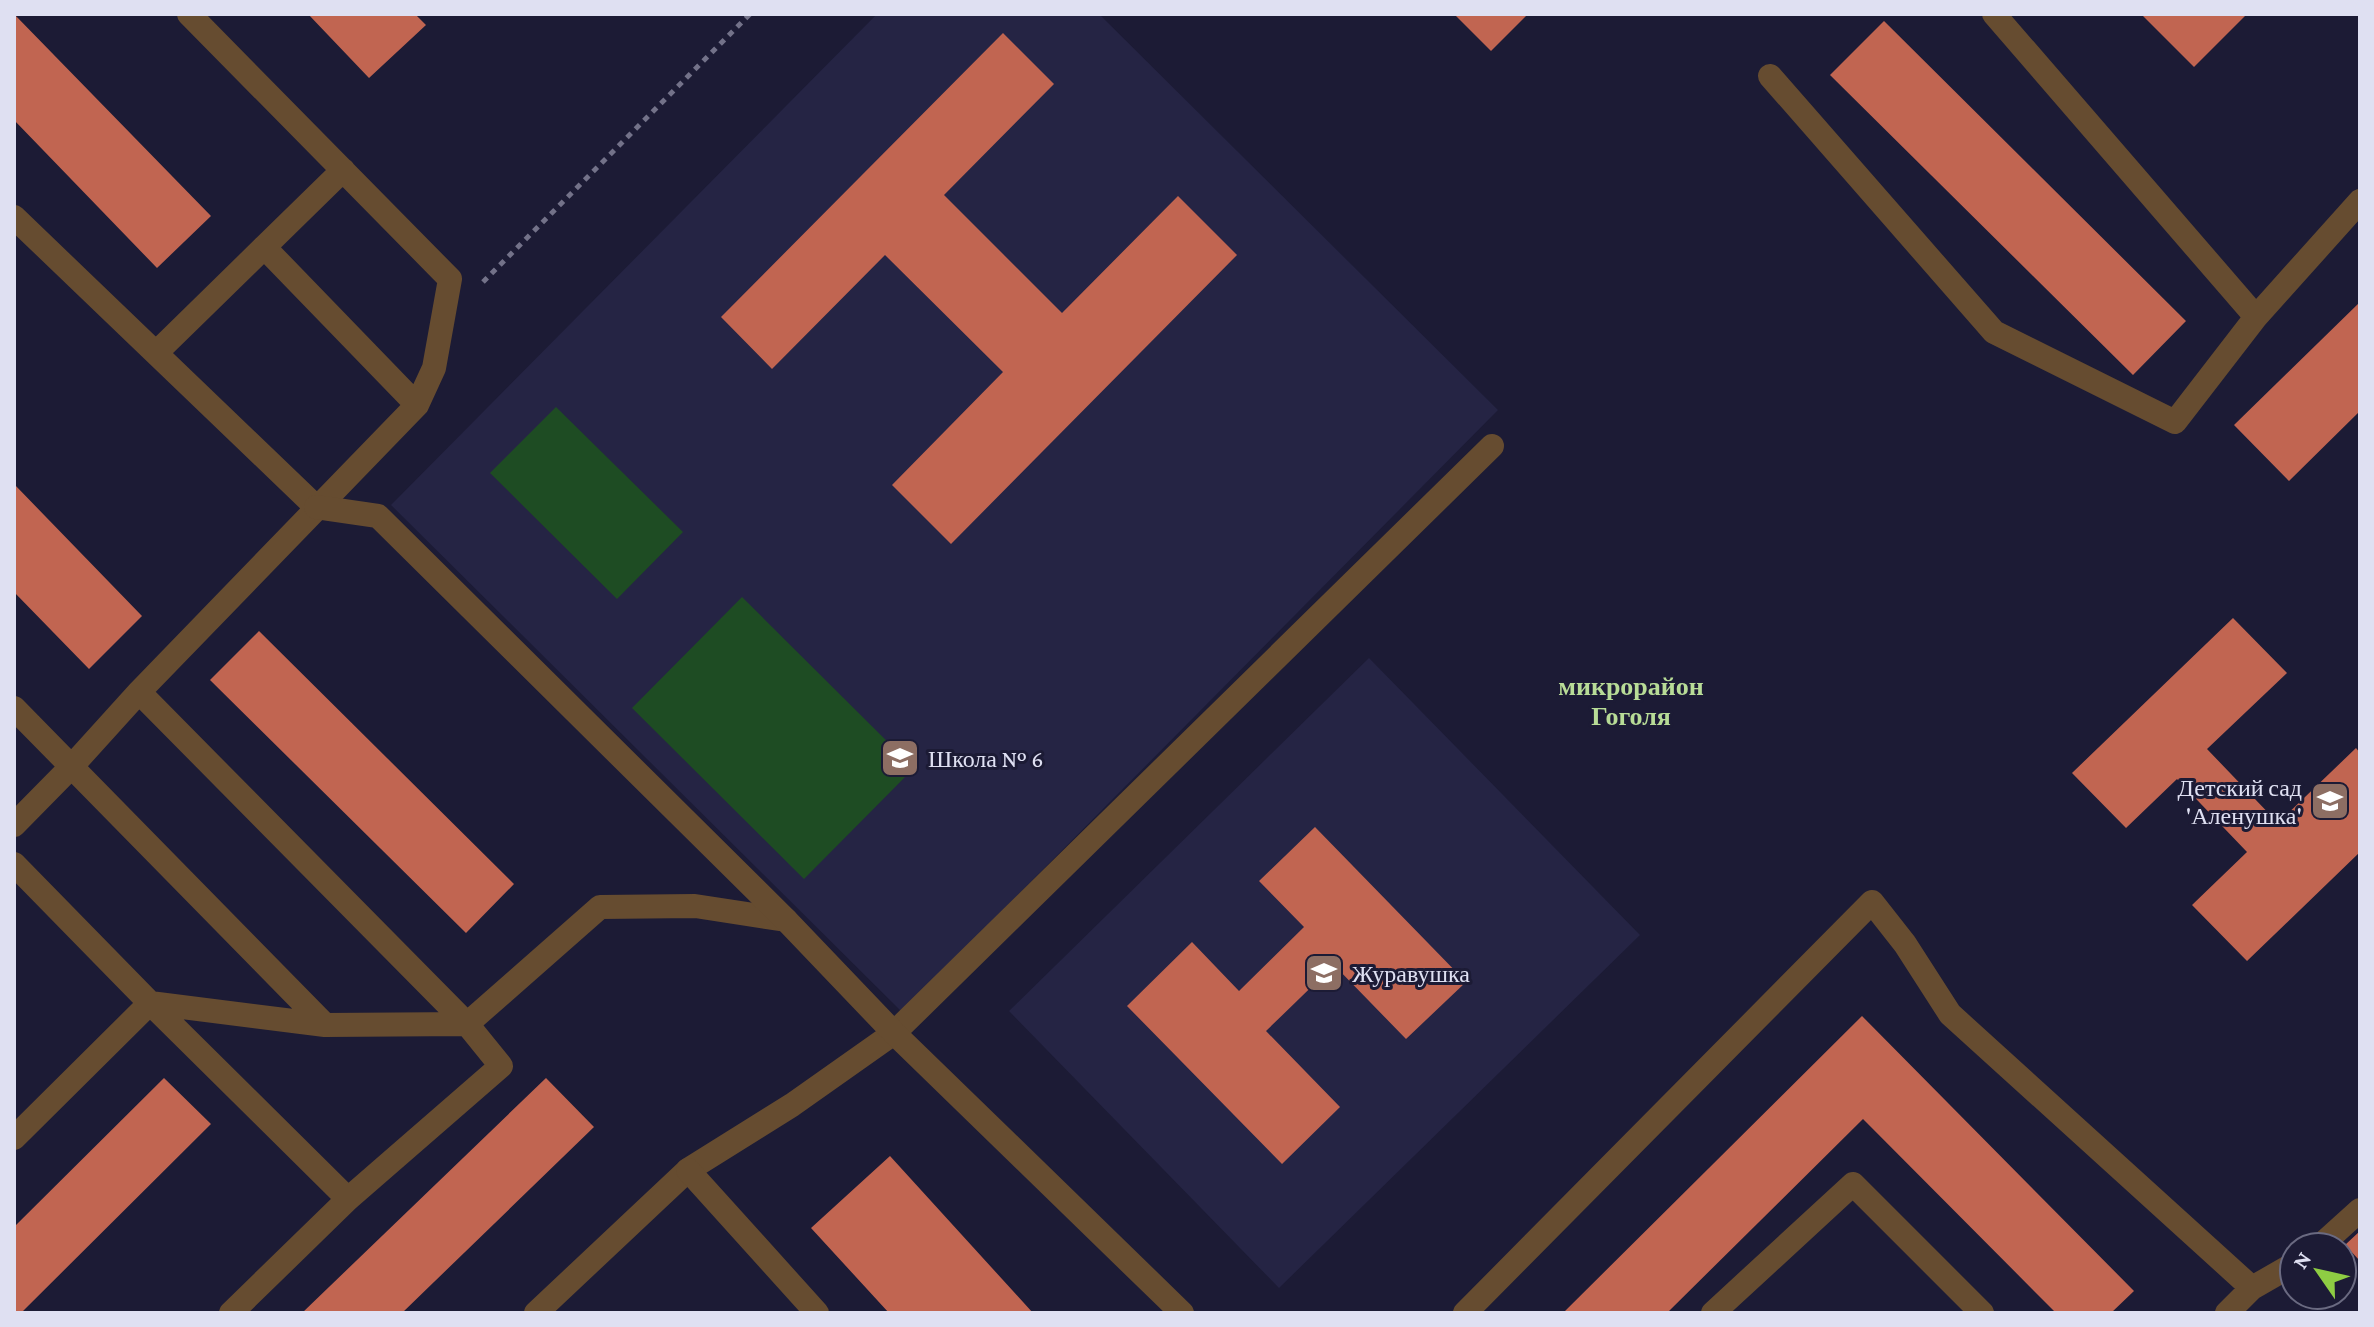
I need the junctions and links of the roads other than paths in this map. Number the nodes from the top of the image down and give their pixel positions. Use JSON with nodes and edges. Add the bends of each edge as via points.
{"nodes":[{"id":1,"x":189,"y":14,"type":"edge"},
{"id":2,"x":1994,"y":14,"type":"edge"},
{"id":3,"x":1770,"y":76,"type":"dead end"},
{"id":4,"x":343,"y":170,"type":"junction"},
{"id":5,"x":2360,"y":201,"type":"edge"},
{"id":6,"x":14,"y":217,"type":"edge"},
{"id":7,"x":264,"y":247,"type":"junction"},
{"id":8,"x":2256,"y":317,"type":"junction"},
{"id":9,"x":156,"y":353,"type":"junction"},
{"id":10,"x":417,"y":405,"type":"junction"},
{"id":11,"x":1492,"y":446,"type":"dead end"},
{"id":12,"x":316,"y":507,"type":"junction"},
{"id":13,"x":139,"y":692,"type":"junction"},
{"id":14,"x":14,"y":708,"type":"edge"},
{"id":15,"x":72,"y":766,"type":"junction"},
{"id":16,"x":14,"y":825,"type":"edge"},
{"id":17,"x":14,"y":864,"type":"edge"},
{"id":18,"x":786,"y":920,"type":"junction"},
{"id":19,"x":150,"y":1003,"type":"junction"},
{"id":20,"x":467,"y":1024,"type":"junction"},
{"id":21,"x":325,"y":1025,"type":"junction"},
{"id":22,"x":894,"y":1033,"type":"junction"},
{"id":23,"x":14,"y":1138,"type":"edge"},
{"id":24,"x":688,"y":1170,"type":"junction"},
{"id":25,"x":348,"y":1199,"type":"junction"},
{"id":26,"x":2360,"y":1210,"type":"edge"},
{"id":27,"x":2337,"y":1231,"type":"edge"},
{"id":28,"x":2278,"y":1273,"type":"edge"},
{"id":29,"x":2252,"y":1288,"type":"junction"},
{"id":30,"x":231,"y":1313,"type":"edge"},
{"id":31,"x":536,"y":1313,"type":"edge"},
{"id":32,"x":817,"y":1313,"type":"edge"},
{"id":33,"x":1182,"y":1313,"type":"edge"},
{"id":34,"x":1465,"y":1313,"type":"edge"},
{"id":35,"x":1713,"y":1313,"type":"edge"},
{"id":36,"x":1982,"y":1313,"type":"edge"},
{"id":37,"x":2227,"y":1313,"type":"edge"}],
"edges":[{"from":1,"to":4,"type":"street"},
{"from":2,"to":8,"type":"street"},
{"from":3,"to":8,"type":"street","via":[[1994,332],[2175,422]]},
{"from":4,"to":7,"type":"street"},
{"from":4,"to":10,"type":"street","via":[[450,279],[434,368]]},
{"from":5,"to":8,"type":"street"},
{"from":6,"to":9,"type":"street"},
{"from":7,"to":9,"type":"street"},
{"from":7,"to":10,"type":"street"},
{"from":9,"to":12,"type":"street"},
{"from":10,"to":12,"type":"street"},
{"from":11,"to":22,"type":"street"},
{"from":12,"to":13,"type":"street"},
{"from":12,"to":18,"type":"street","via":[[378,516]]},
{"from":13,"to":15,"type":"street"},
{"from":13,"to":20,"type":"street"},
{"from":14,"to":15,"type":"street"},
{"from":15,"to":16,"type":"street"},
{"from":15,"to":21,"type":"street"},
{"from":17,"to":19,"type":"street"},
{"from":18,"to":20,"type":"street","via":[[695,906],[600,907]]},
{"from":18,"to":22,"type":"street"},
{"from":19,"to":21,"type":"street"},
{"from":19,"to":23,"type":"street"},
{"from":19,"to":25,"type":"street"},
{"from":20,"to":21,"type":"street"},
{"from":20,"to":25,"type":"street","via":[[501,1066]]},
{"from":22,"to":24,"type":"street"},
{"from":22,"to":33,"type":"street"},
{"from":24,"to":31,"type":"street"},
{"from":24,"to":32,"type":"street"},
{"from":25,"to":30,"type":"street"},
{"from":26,"to":27,"type":"street"},
{"from":28,"to":29,"type":"street"},
{"from":29,"to":34,"type":"street","via":[[1950,1014],[1872,902]]},
{"from":29,"to":37,"type":"street"},
{"from":35,"to":36,"type":"street","via":[[1853,1184]]}]}
